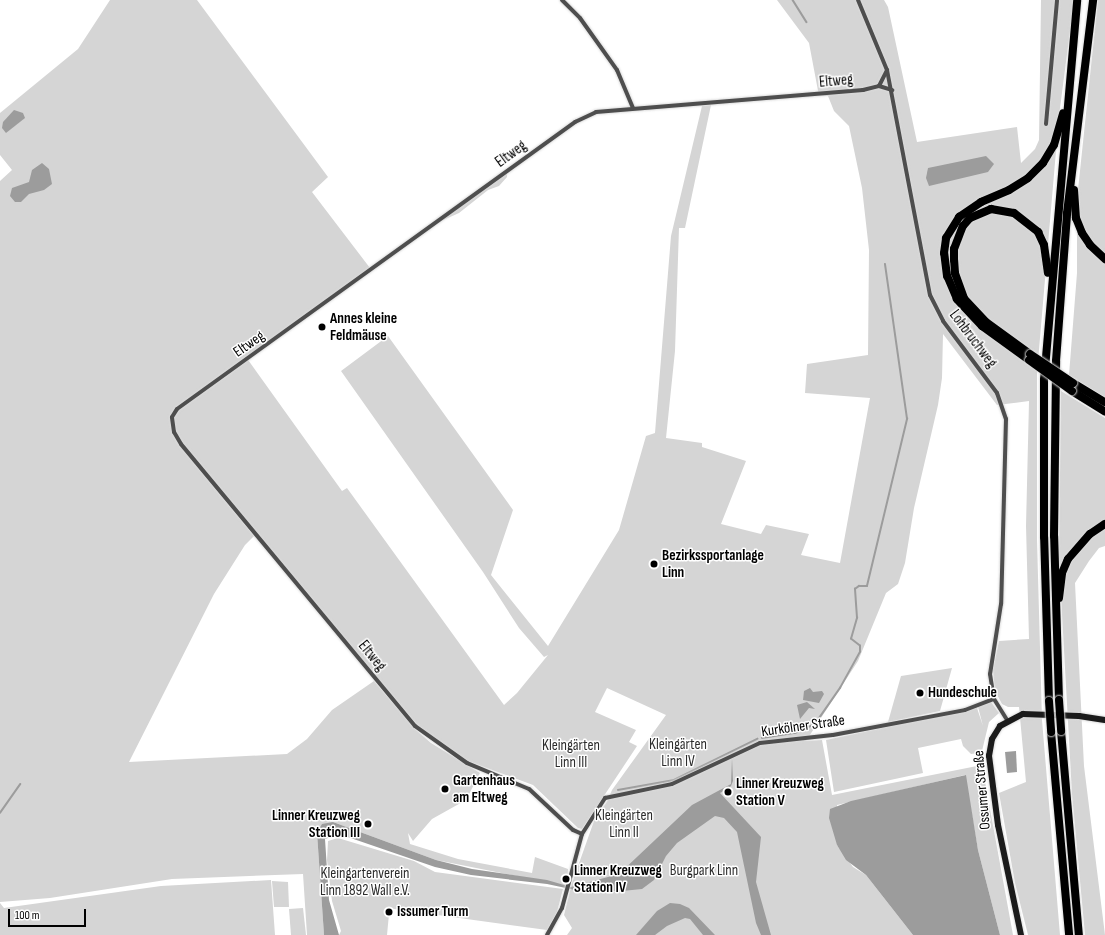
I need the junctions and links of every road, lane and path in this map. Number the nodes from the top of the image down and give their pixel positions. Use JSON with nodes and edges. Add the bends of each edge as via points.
{"nodes":[{"id":1,"x":562,"y":0,"type":"edge"},
{"id":2,"x":858,"y":0,"type":"edge"},
{"id":3,"x":1057,"y":0,"type":"edge"},
{"id":4,"x":1077,"y":0,"type":"edge"},
{"id":5,"x":1094,"y":0,"type":"edge"},
{"id":6,"x":1072,"y":59,"type":"junction"},
{"id":7,"x":887,"y":70,"type":"junction"},
{"id":8,"x":879,"y":86,"type":"junction"},
{"id":9,"x":892,"y":90,"type":"junction"},
{"id":10,"x":633,"y":108,"type":"junction"},
{"id":11,"x":1046,"y":124,"type":"dead end"},
{"id":12,"x":1074,"y":148,"type":"junction"},
{"id":13,"x":1105,"y":259,"type":"edge"},
{"id":14,"x":1050,"y":299,"type":"junction"},
{"id":15,"x":1030,"y":357,"type":"junction"},
{"id":16,"x":1072,"y":387,"type":"junction"},
{"id":17,"x":1105,"y":402,"type":"edge"},
{"id":18,"x":1105,"y":412,"type":"edge"},
{"id":19,"x":1105,"y":524,"type":"edge"},
{"id":20,"x":1055,"y":616,"type":"junction"},
{"id":21,"x":994,"y":699,"type":"junction"},
{"id":22,"x":1007,"y":720,"type":"junction"},
{"id":23,"x":1105,"y":720,"type":"edge"},
{"id":24,"x":582,"y":834,"type":"junction"},
{"id":25,"x":547,"y":935,"type":"edge"},
{"id":26,"x":1020,"y":935,"type":"edge"},
{"id":27,"x":1069,"y":935,"type":"edge"},
{"id":28,"x":1079,"y":935,"type":"edge"}],
"edges":[{"from":1,"to":10,"type":"street","via":[[580,18],[617,70]]},
{"from":2,"to":7,"type":"street","name":"Lohbruchweg"},
{"from":3,"to":11,"type":"street"},
{"from":4,"to":6,"type":"highway"},
{"from":5,"to":12,"type":"highway"},
{"from":6,"to":14,"type":"highway"},
{"from":6,"to":15,"type":"highway","via":[[1059,130],[1054,145],[1043,163],[1028,178],[1009,190],[981,202],[959,217],[946,238],[944,253],[947,276],[957,299],[982,326]]},
{"from":7,"to":8,"type":"street"},
{"from":7,"to":9,"type":"street","name":"Lohbruchweg"},
{"from":8,"to":9,"type":"street","name":"Eltweg"},
{"from":8,"to":10,"type":"street","name":"Eltweg","via":[[863,90]]},
{"from":9,"to":21,"type":"street","name":"Lohbruchweg","via":[[930,295],[944,321],[997,393],[1006,419],[1001,604],[990,674]]},
{"from":10,"to":24,"type":"street","name":"Eltweg","via":[[596,112],[575,122],[177,409],[172,421],[181,444],[415,726],[467,763],[528,789],[573,830]]},
{"from":12,"to":13,"type":"highway","via":[[1073,198],[1076,218],[1090,245]]},
{"from":12,"to":20,"type":"highway","via":[[1056,361]]},
{"from":14,"to":15,"type":"highway","via":[[1044,245],[1034,228],[1019,216],[1003,210],[991,209],[970,218],[963,226],[954,249],[955,273],[964,298],[986,322]]},
{"from":14,"to":27,"type":"highway","bridge":true,"via":[[1044,418],[1044,537],[1049,701]]},
{"from":15,"to":16,"type":"highway","bridge":true},
{"from":16,"to":17,"type":"highway"},
{"from":16,"to":18,"type":"highway"},
{"from":19,"to":20,"type":"highway","via":[[1090,534],[1068,559],[1062,573],[1059,610]]},
{"from":20,"to":28,"type":"highway","bridge":true,"via":[[1061,732]]},
{"from":21,"to":22,"type":"street"},
{"from":21,"to":24,"type":"street","name":"Kurkölner Straße","via":[[965,710],[833,735],[760,743],[672,784],[605,798]]},
{"from":22,"to":23,"type":"main road","via":[[1023,714],[1079,716]]},
{"from":22,"to":26,"type":"main road","name":"Ossumer Straße","via":[[995,732],[989,756],[1003,858]]},
{"from":24,"to":25,"type":"street","name":"Kurkölner Straße","via":[[567,894],[561,911]]}]}
